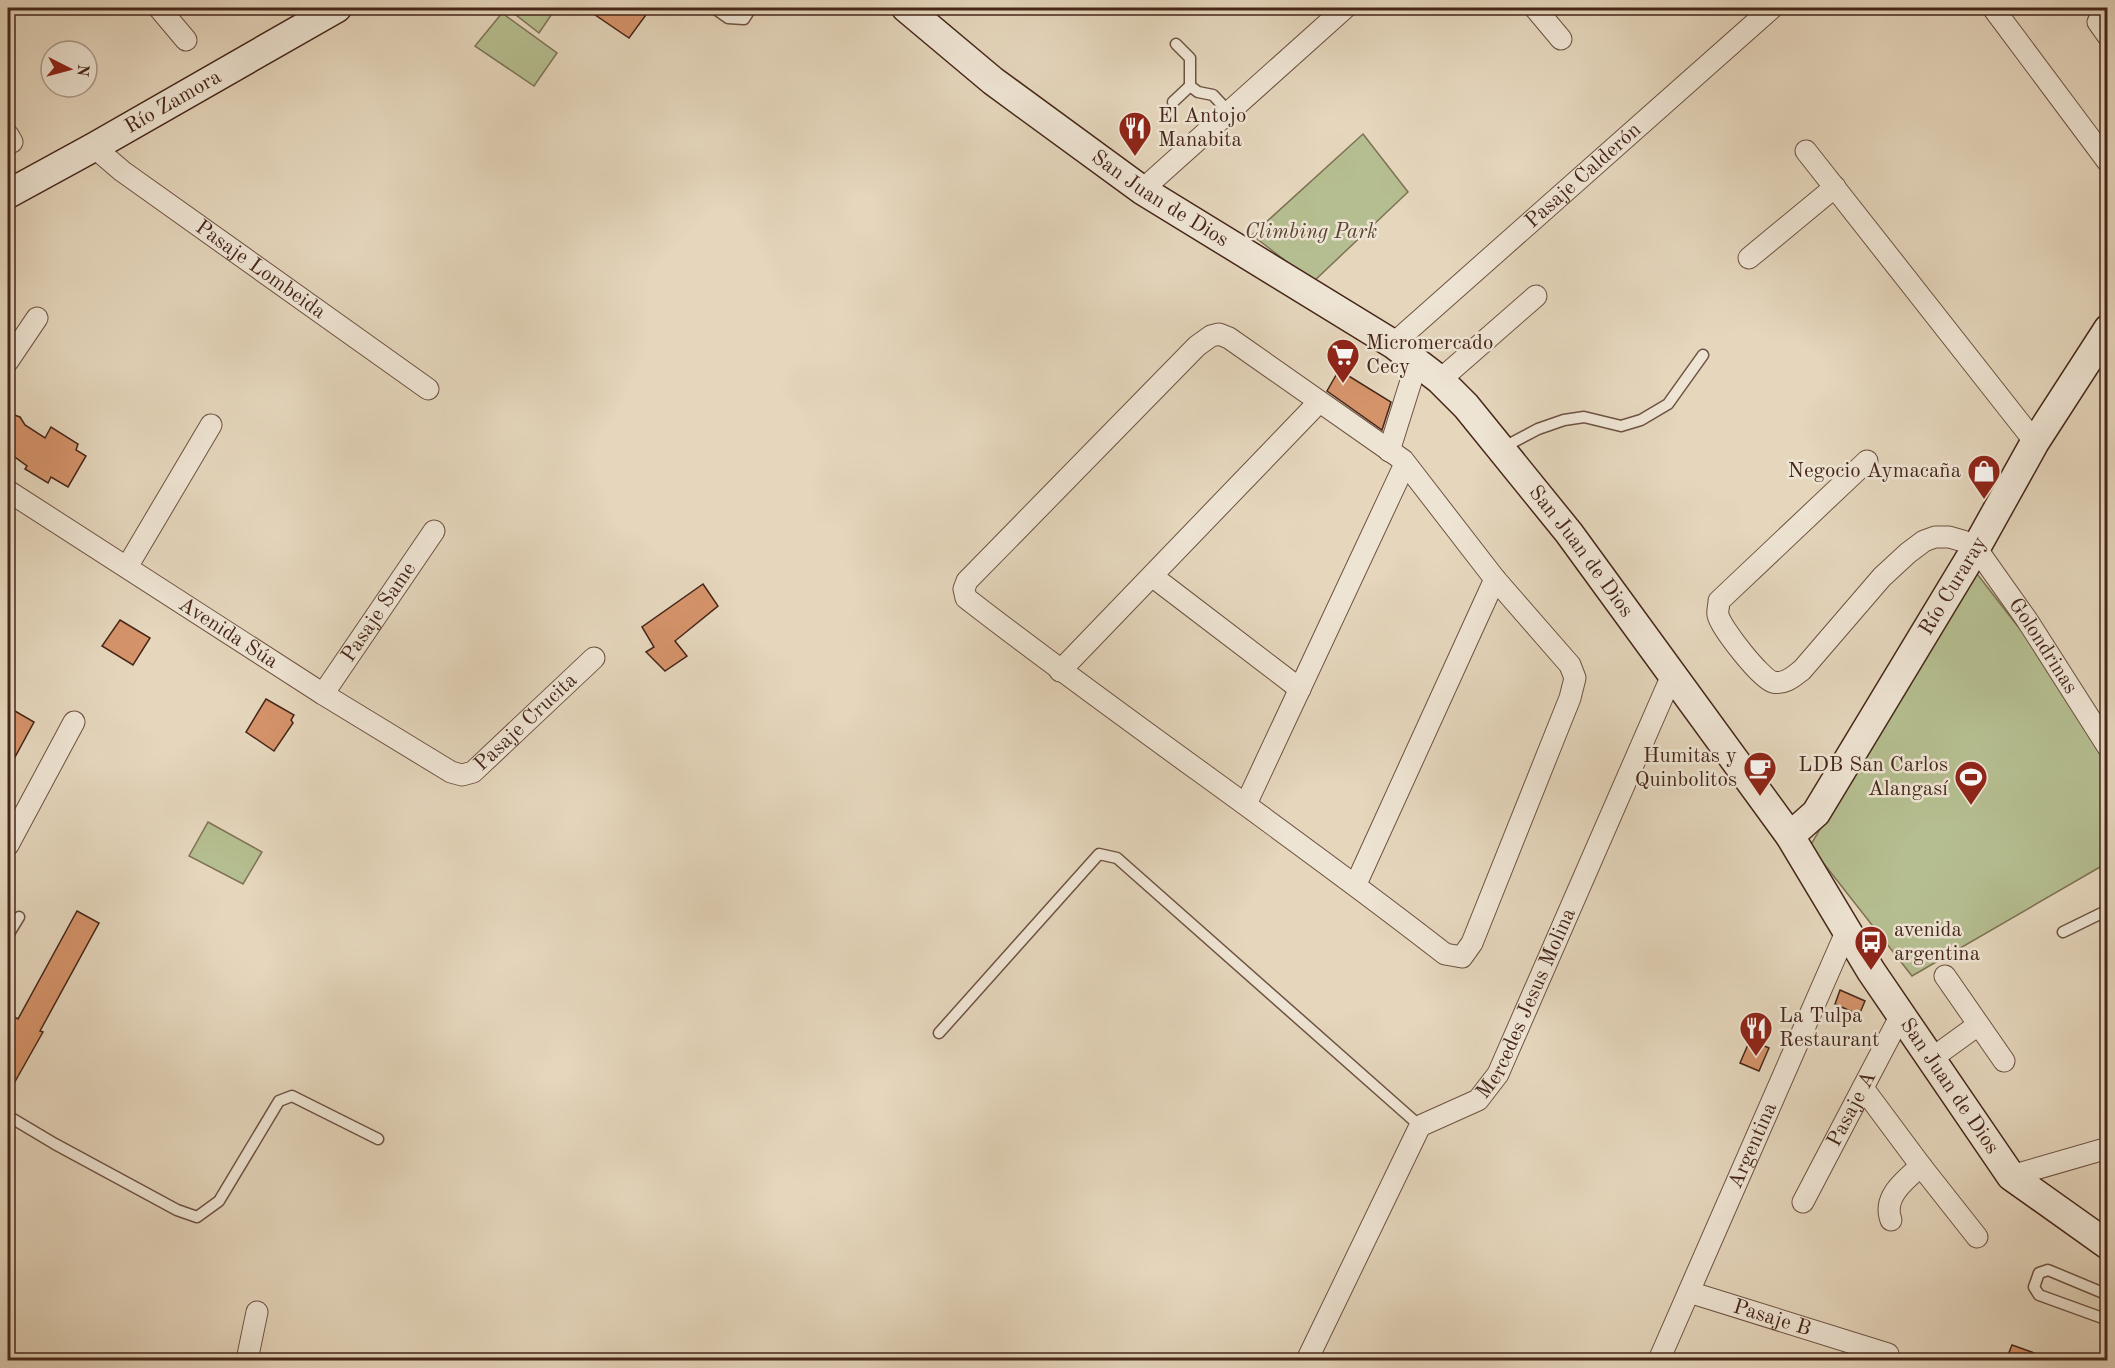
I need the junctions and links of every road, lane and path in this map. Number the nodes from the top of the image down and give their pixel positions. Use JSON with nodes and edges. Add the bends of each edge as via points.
{"nodes":[{"id":1,"x":159,"y":8,"type":"edge"},
{"id":2,"x":337,"y":8,"type":"edge"},
{"id":3,"x":714,"y":8,"type":"edge"},
{"id":4,"x":751,"y":8,"type":"edge"},
{"id":5,"x":906,"y":8,"type":"edge"},
{"id":6,"x":1345,"y":8,"type":"edge"},
{"id":7,"x":1535,"y":8,"type":"edge"},
{"id":8,"x":1772,"y":8,"type":"edge"},
{"id":9,"x":1993,"y":8,"type":"edge"},
{"id":10,"x":1561,"y":39,"type":"dead end"},
{"id":11,"x":186,"y":40,"type":"dead end"},
{"id":12,"x":1176,"y":44,"type":"dead end"},
{"id":13,"x":1190,"y":86,"type":"junction"},
{"id":14,"x":1173,"y":102,"type":"dead end"},
{"id":15,"x":1228,"y":111,"type":"junction"},
{"id":16,"x":94,"y":147,"type":"junction"},
{"id":17,"x":1806,"y":151,"type":"dead end"},
{"id":18,"x":2107,"y":161,"type":"edge"},
{"id":19,"x":1835,"y":187,"type":"junction"},
{"id":20,"x":1142,"y":190,"type":"junction"},
{"id":21,"x":8,"y":194,"type":"edge"},
{"id":22,"x":1749,"y":258,"type":"dead end"},
{"id":23,"x":1536,"y":296,"type":"dead end"},
{"id":24,"x":37,"y":318,"type":"dead end"},
{"id":25,"x":2108,"y":330,"type":"edge"},
{"id":26,"x":1393,"y":344,"type":"junction"},
{"id":27,"x":1703,"y":355,"type":"dead end"},
{"id":28,"x":8,"y":361,"type":"edge"},
{"id":29,"x":1429,"y":372,"type":"junction"},
{"id":30,"x":428,"y":389,"type":"dead end"},
{"id":31,"x":1319,"y":402,"type":"junction"},
{"id":32,"x":211,"y":425,"type":"dead end"},
{"id":33,"x":2035,"y":442,"type":"junction"},
{"id":34,"x":1501,"y":449,"type":"junction"},
{"id":35,"x":1399,"y":458,"type":"junction"},
{"id":36,"x":1867,"y":461,"type":"dead end"},
{"id":37,"x":8,"y":491,"type":"edge"},
{"id":38,"x":434,"y":531,"type":"dead end"},
{"id":39,"x":1976,"y":548,"type":"junction"},
{"id":40,"x":127,"y":567,"type":"junction"},
{"id":41,"x":1152,"y":576,"type":"junction"},
{"id":42,"x":1496,"y":579,"type":"junction"},
{"id":43,"x":594,"y":658,"type":"dead end"},
{"id":44,"x":1060,"y":671,"type":"junction"},
{"id":45,"x":1672,"y":673,"type":"junction"},
{"id":46,"x":1300,"y":689,"type":"junction"},
{"id":47,"x":323,"y":694,"type":"junction"},
{"id":48,"x":74,"y":722,"type":"dead end"},
{"id":49,"x":2108,"y":747,"type":"edge"},
{"id":50,"x":451,"y":772,"type":"joint"},
{"id":51,"x":1246,"y":804,"type":"junction"},
{"id":52,"x":1790,"y":836,"type":"junction"},
{"id":53,"x":8,"y":845,"type":"edge"},
{"id":54,"x":1356,"y":884,"type":"junction"},
{"id":55,"x":2108,"y":910,"type":"edge"},
{"id":56,"x":19,"y":917,"type":"dead end"},
{"id":57,"x":1847,"y":930,"type":"junction"},
{"id":58,"x":2063,"y":932,"type":"dead end"},
{"id":59,"x":8,"y":935,"type":"edge"},
{"id":60,"x":1945,"y":976,"type":"dead end"},
{"id":61,"x":1901,"y":1016,"type":"junction"},
{"id":62,"x":1978,"y":1025,"type":"junction"},
{"id":63,"x":939,"y":1033,"type":"dead end"},
{"id":64,"x":1932,"y":1059,"type":"junction"},
{"id":65,"x":2004,"y":1061,"type":"dead end"},
{"id":66,"x":1863,"y":1088,"type":"junction"},
{"id":67,"x":8,"y":1116,"type":"edge"},
{"id":68,"x":1420,"y":1126,"type":"junction"},
{"id":69,"x":378,"y":1138,"type":"dead end"},
{"id":70,"x":2108,"y":1148,"type":"edge"},
{"id":71,"x":1921,"y":1166,"type":"junction"},
{"id":72,"x":2011,"y":1176,"type":"junction"},
{"id":73,"x":1803,"y":1202,"type":"dead end"},
{"id":74,"x":1891,"y":1220,"type":"dead end"},
{"id":75,"x":1977,"y":1237,"type":"dead end"},
{"id":76,"x":2108,"y":1245,"type":"edge"},
{"id":77,"x":1689,"y":1292,"type":"junction"},
{"id":78,"x":2108,"y":1295,"type":"edge"},
{"id":79,"x":257,"y":1312,"type":"dead end"},
{"id":80,"x":2108,"y":1320,"type":"edge"},
{"id":81,"x":1888,"y":1354,"type":"dead end"},
{"id":82,"x":247,"y":1360,"type":"edge"},
{"id":83,"x":1307,"y":1360,"type":"edge"},
{"id":84,"x":1659,"y":1360,"type":"edge"}],
"edges":[{"from":1,"to":11,"type":"street"},
{"from":2,"to":16,"type":"street","name":"Río Zamora"},
{"from":3,"to":4,"type":"lane","via":[[728,18],[744,19]]},
{"from":5,"to":20,"type":"street","name":"San Juan de Dios","via":[[993,81]]},
{"from":6,"to":15,"type":"street"},
{"from":7,"to":10,"type":"street"},
{"from":8,"to":26,"type":"street","name":"Pasaje Calderón"},
{"from":9,"to":18,"type":"street"},
{"from":12,"to":13,"type":"lane","via":[[1190,58]]},
{"from":13,"to":14,"type":"lane"},
{"from":13,"to":15,"type":"lane","via":[[1213,95]]},
{"from":15,"to":20,"type":"street"},
{"from":16,"to":21,"type":"street","name":"Río Zamora"},
{"from":16,"to":30,"type":"street","name":"Pasaje Lombeida","via":[[122,171]]},
{"from":17,"to":19,"type":"street"},
{"from":19,"to":22,"type":"street"},
{"from":19,"to":33,"type":"street"},
{"from":20,"to":26,"type":"street","name":"San Juan de Dios"},
{"from":23,"to":29,"type":"street"},
{"from":24,"to":28,"type":"street"},
{"from":25,"to":33,"type":"street","name":"Río Curaray"},
{"from":26,"to":29,"type":"street","name":"San Juan de Dios"},
{"from":27,"to":34,"type":"lane","via":[[1668,404],[1641,420],[1621,426],[1584,417],[1564,420]]},
{"from":29,"to":34,"type":"street","name":"San Juan de Dios","via":[[1466,406]]},
{"from":29,"to":35,"type":"street"},
{"from":31,"to":35,"type":"street"},
{"from":31,"to":41,"type":"street"},
{"from":31,"to":44,"type":"street","via":[[1229,338],[1211,336],[967,581],[966,598]]},
{"from":32,"to":40,"type":"street"},
{"from":33,"to":39,"type":"street","name":"Río Curaray"},
{"from":34,"to":45,"type":"street","name":"San Juan de Dios","via":[[1569,532]]},
{"from":35,"to":42,"type":"street"},
{"from":35,"to":46,"type":"street"},
{"from":36,"to":39,"type":"street","via":[[1719,601],[1722,625],[1767,679],[1781,683],[1802,670],[1882,578],[1924,541],[1949,537]]},
{"from":37,"to":40,"type":"street","name":"Avenida Súa"},
{"from":38,"to":47,"type":"street","name":"Pasaje Same"},
{"from":39,"to":49,"type":"street","name":"Golondrinas"},
{"from":39,"to":52,"type":"street","name":"Río Curaray","via":[[1816,813]]},
{"from":40,"to":47,"type":"street","name":"Avenida Súa"},
{"from":41,"to":44,"type":"street"},
{"from":41,"to":46,"type":"street"},
{"from":42,"to":54,"type":"street"},
{"from":42,"to":54,"type":"street","via":[[1570,665],[1575,678],[1472,943],[1462,957],[1445,954]]},
{"from":43,"to":50,"type":"street","name":"Pasaje Crucita","via":[[473,772]]},
{"from":44,"to":51,"type":"street"},
{"from":45,"to":52,"type":"street","name":"San Juan de Dios"},
{"from":45,"to":68,"type":"street","name":"Mercedes Jesus Molina","via":[[1498,1074],[1478,1100]]},
{"from":46,"to":51,"type":"street"},
{"from":47,"to":50,"type":"street","name":"Avenida Súa"},
{"from":48,"to":53,"type":"street"},
{"from":51,"to":54,"type":"street"},
{"from":52,"to":57,"type":"street","name":"San Juan de Dios"},
{"from":55,"to":58,"type":"lane"},
{"from":56,"to":59,"type":"lane"},
{"from":57,"to":61,"type":"street","name":"San Juan de Dios"},
{"from":57,"to":77,"type":"street","name":"Argentina"},
{"from":60,"to":62,"type":"street"},
{"from":61,"to":64,"type":"street","name":"San Juan de Dios"},
{"from":61,"to":66,"type":"street","name":"Pasaje A"},
{"from":62,"to":64,"type":"street"},
{"from":62,"to":65,"type":"street"},
{"from":63,"to":68,"type":"lane","via":[[1099,854],[1117,858]]},
{"from":64,"to":72,"type":"street","name":"San Juan de Dios"},
{"from":66,"to":71,"type":"street"},
{"from":66,"to":73,"type":"street","name":"Pasaje A"},
{"from":67,"to":69,"type":"lane","via":[[167,1205],[197,1217],[219,1201],[279,1101],[292,1096]]},
{"from":68,"to":83,"type":"street"},
{"from":70,"to":72,"type":"street"},
{"from":71,"to":74,"type":"street","via":[[1894,1195],[1889,1206]]},
{"from":71,"to":75,"type":"street"},
{"from":72,"to":76,"type":"street","name":"San Juan de Dios"},
{"from":77,"to":81,"type":"street","name":"Pasaje B"},
{"from":77,"to":84,"type":"street","name":"Argentina"},
{"from":78,"to":80,"type":"lane","via":[[2048,1270],[2039,1274],[2034,1287],[2039,1295]]},
{"from":79,"to":82,"type":"street"}]}
